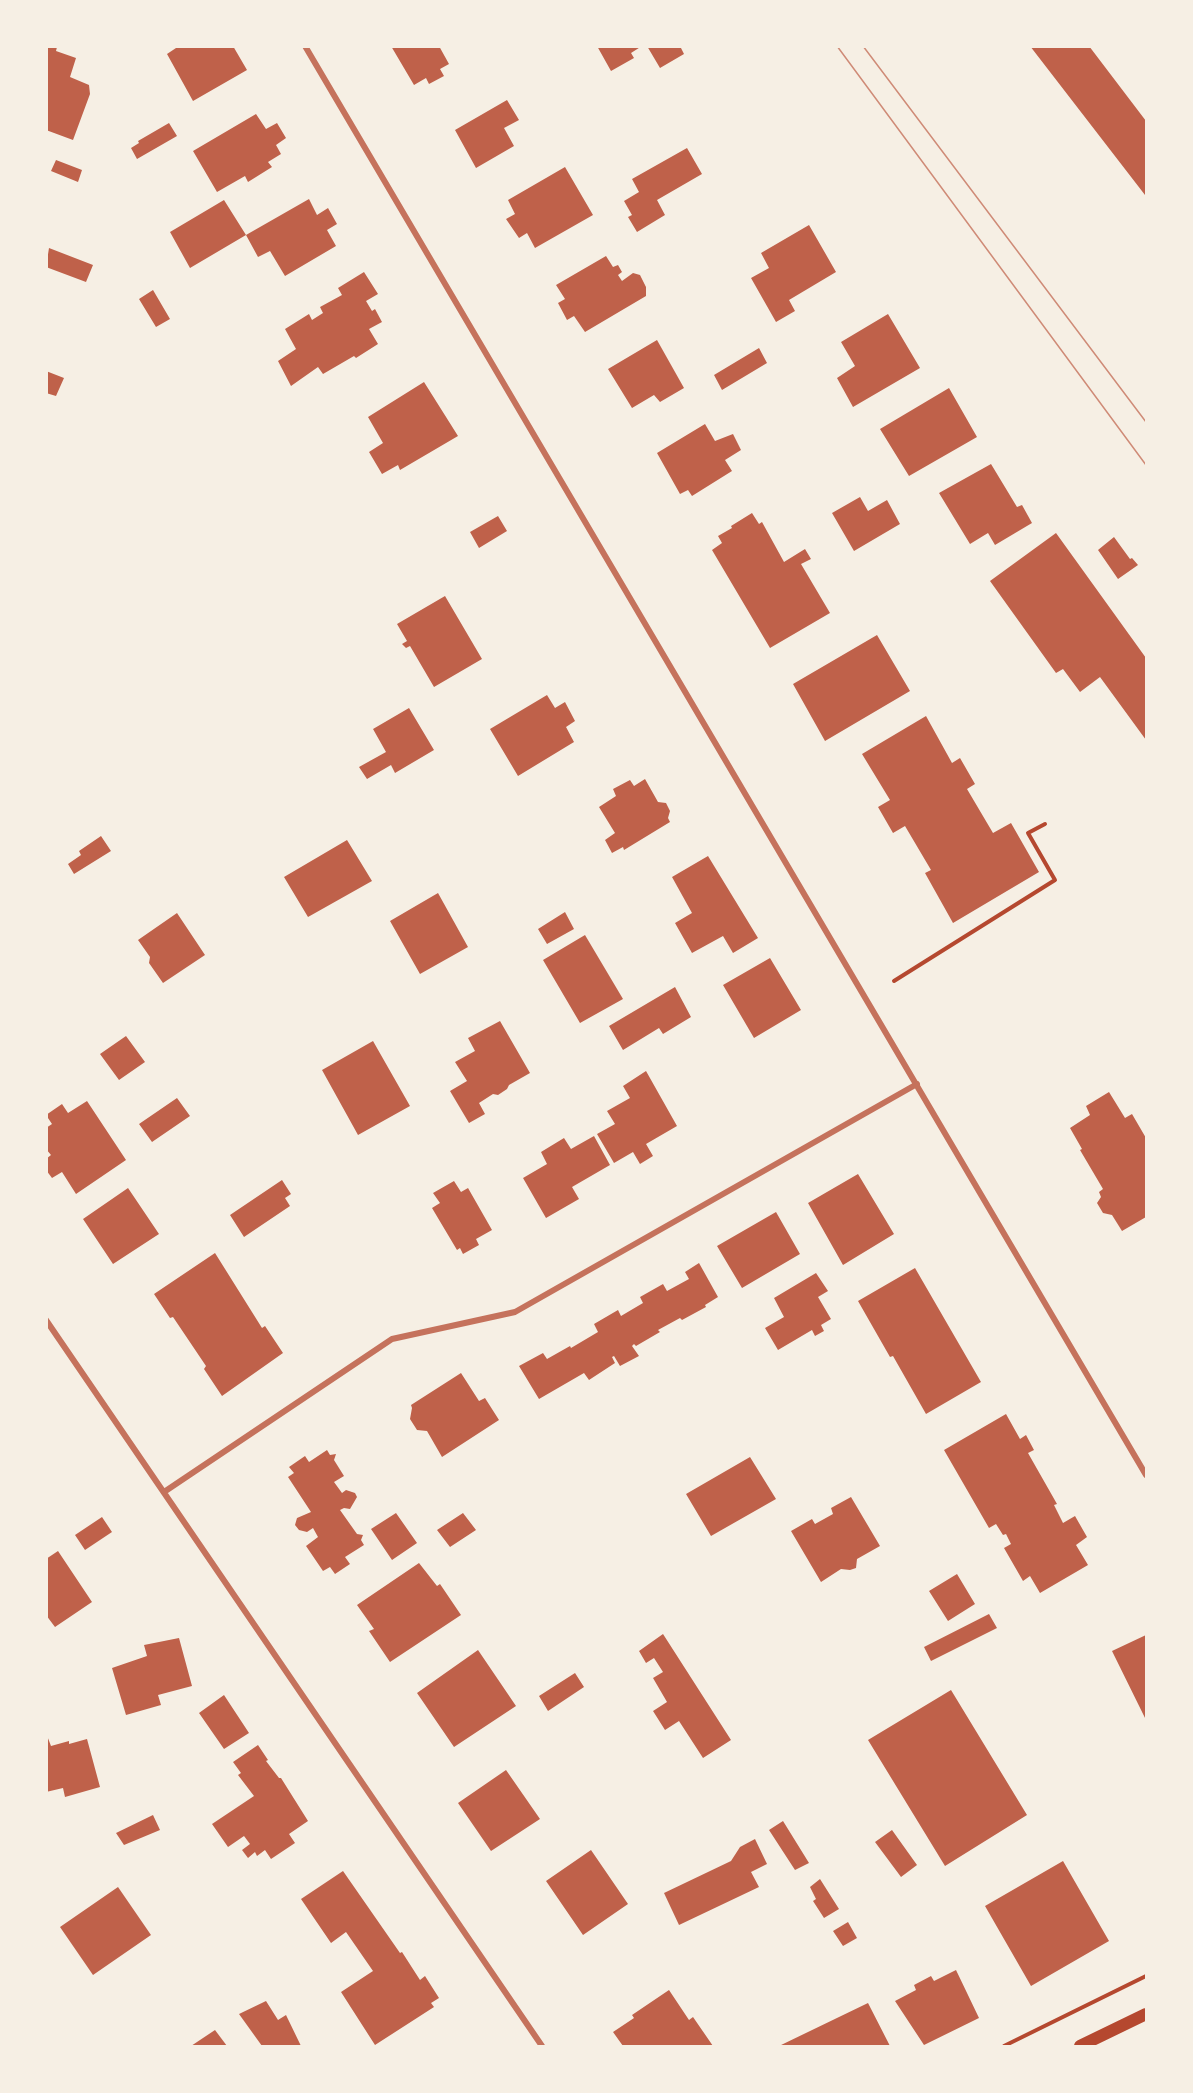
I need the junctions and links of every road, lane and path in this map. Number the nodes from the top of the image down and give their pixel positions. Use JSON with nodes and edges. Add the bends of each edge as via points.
{"nodes":[{"id":1,"x":305,"y":46,"type":"edge"},
{"id":2,"x":1045,"y":824,"type":"dead end"},
{"id":3,"x":894,"y":981,"type":"dead end"},
{"id":4,"x":916,"y":1084,"type":"junction"},
{"id":5,"x":46,"y":1320,"type":"edge"},
{"id":6,"x":1146,"y":1475,"type":"edge"},
{"id":7,"x":164,"y":1492,"type":"junction"},
{"id":8,"x":1146,"y":1976,"type":"edge"},
{"id":9,"x":1146,"y":2014,"type":"edge"},
{"id":10,"x":542,"y":2046,"type":"edge"},
{"id":11,"x":1004,"y":2046,"type":"edge"},
{"id":12,"x":1080,"y":2046,"type":"edge"}],
"edges":[{"from":1,"to":4,"type":"street"},
{"from":2,"to":3,"type":"path","via":[[1028,833],[1055,880]]},
{"from":4,"to":6,"type":"street"},
{"from":4,"to":7,"type":"street","via":[[515,1312],[392,1339]]},
{"from":5,"to":7,"type":"street"},
{"from":7,"to":10,"type":"street"},
{"from":8,"to":11,"type":"path"},
{"from":9,"to":12,"type":"main road"}]}
